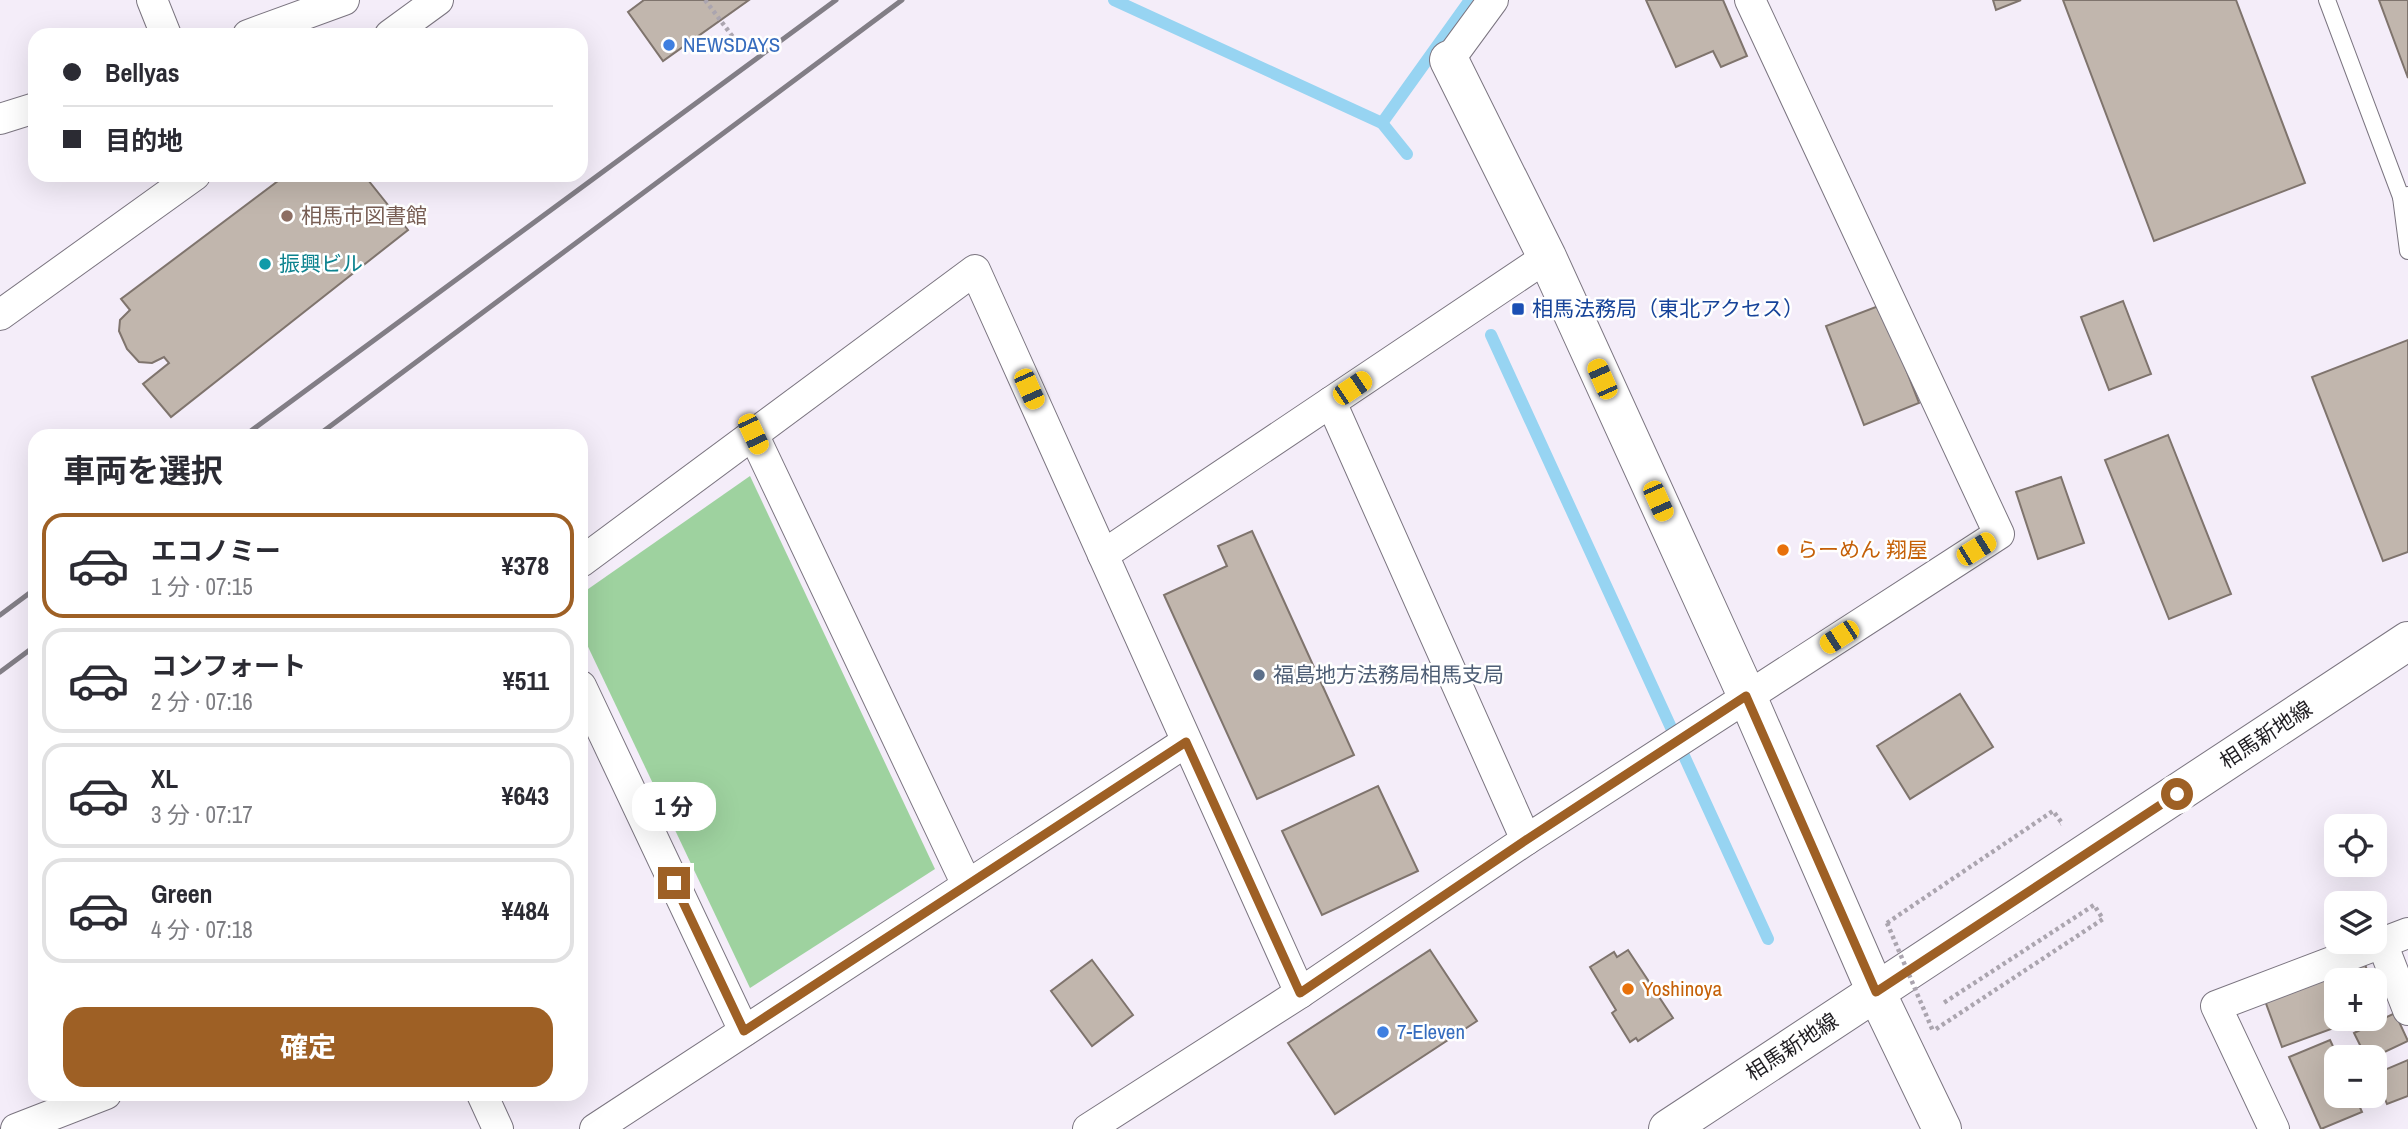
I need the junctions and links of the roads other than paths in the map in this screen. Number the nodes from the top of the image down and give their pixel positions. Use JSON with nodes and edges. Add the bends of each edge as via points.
{"nodes":[{"id":1,"x":152,"y":0,"type":"edge"},
{"id":2,"x":344,"y":0,"type":"edge"},
{"id":3,"x":438,"y":0,"type":"edge"},
{"id":4,"x":1493,"y":0,"type":"edge"},
{"id":5,"x":1750,"y":0,"type":"edge"},
{"id":6,"x":2327,"y":0,"type":"edge"},
{"id":7,"x":163,"y":28,"type":"edge"},
{"id":8,"x":267,"y":28,"type":"edge"},
{"id":9,"x":400,"y":28,"type":"edge"},
{"id":10,"x":1449,"y":60,"type":"joint"},
{"id":11,"x":28,"y":110,"type":"edge"},
{"id":12,"x":1,"y":116,"type":"edge"},
{"id":13,"x":185,"y":182,"type":"edge"},
{"id":14,"x":2405,"y":196,"type":"edge"},
{"id":15,"x":2408,"y":251,"type":"edge"},
{"id":16,"x":1547,"y":257,"type":"junction"},
{"id":17,"x":0,"y":315,"type":"edge"},
{"id":18,"x":1331,"y":402,"type":"junction"},
{"id":19,"x":753,"y":434,"type":"junction"},
{"id":20,"x":1104,"y":555,"type":"junction"},
{"id":21,"x":588,"y":557,"type":"edge"},
{"id":22,"x":2408,"y":641,"type":"edge"},
{"id":23,"x":1746,"y":696,"type":"junction"},
{"id":24,"x":588,"y":702,"type":"edge"},
{"id":25,"x":1186,"y":742,"type":"junction"},
{"id":26,"x":1526,"y":840,"type":"junction"},
{"id":27,"x":967,"y":885,"type":"junction"},
{"id":28,"x":2395,"y":938,"type":"edge"},
{"id":29,"x":1876,"y":992,"type":"junction"},
{"id":30,"x":1300,"y":993,"type":"junction"},
{"id":31,"x":2408,"y":1010,"type":"edge"},
{"id":32,"x":744,"y":1031,"type":"junction"},
{"id":33,"x":88,"y":1101,"type":"edge"},
{"id":34,"x":485,"y":1101,"type":"edge"},
{"id":35,"x":16,"y":1129,"type":"edge"},
{"id":36,"x":498,"y":1129,"type":"edge"},
{"id":37,"x":594,"y":1129,"type":"edge"},
{"id":38,"x":1088,"y":1129,"type":"edge"},
{"id":39,"x":1668,"y":1129,"type":"edge"},
{"id":40,"x":1942,"y":1129,"type":"edge"},
{"id":41,"x":2274,"y":1129,"type":"edge"}],
"edges":[{"from":1,"to":7,"type":"street"},
{"from":2,"to":8,"type":"street"},
{"from":3,"to":9,"type":"street"},
{"from":4,"to":10,"type":"street"},
{"from":5,"to":23,"type":"street","via":[[2000,534]]},
{"from":6,"to":14,"type":"lane"},
{"from":10,"to":16,"type":"street"},
{"from":11,"to":12,"type":"street"},
{"from":13,"to":17,"type":"street"},
{"from":14,"to":15,"type":"lane"},
{"from":16,"to":18,"type":"street"},
{"from":16,"to":23,"type":"street"},
{"from":18,"to":20,"type":"street"},
{"from":18,"to":26,"type":"street"},
{"from":19,"to":20,"type":"street","via":[[975,270]]},
{"from":19,"to":21,"type":"street"},
{"from":19,"to":27,"type":"street"},
{"from":20,"to":25,"type":"street"},
{"from":22,"to":29,"type":"street","name":"相馬新地線"},
{"from":23,"to":26,"type":"street"},
{"from":23,"to":29,"type":"street"},
{"from":24,"to":32,"type":"street"},
{"from":25,"to":27,"type":"street"},
{"from":25,"to":30,"type":"street"},
{"from":26,"to":30,"type":"street"},
{"from":27,"to":32,"type":"street"},
{"from":28,"to":31,"type":"street"},
{"from":28,"to":41,"type":"street","via":[[2216,1006]]},
{"from":29,"to":39,"type":"street","name":"相馬新地線"},
{"from":29,"to":40,"type":"street"},
{"from":30,"to":38,"type":"street"},
{"from":32,"to":37,"type":"street"},
{"from":33,"to":35,"type":"street"},
{"from":34,"to":36,"type":"street"}]}
